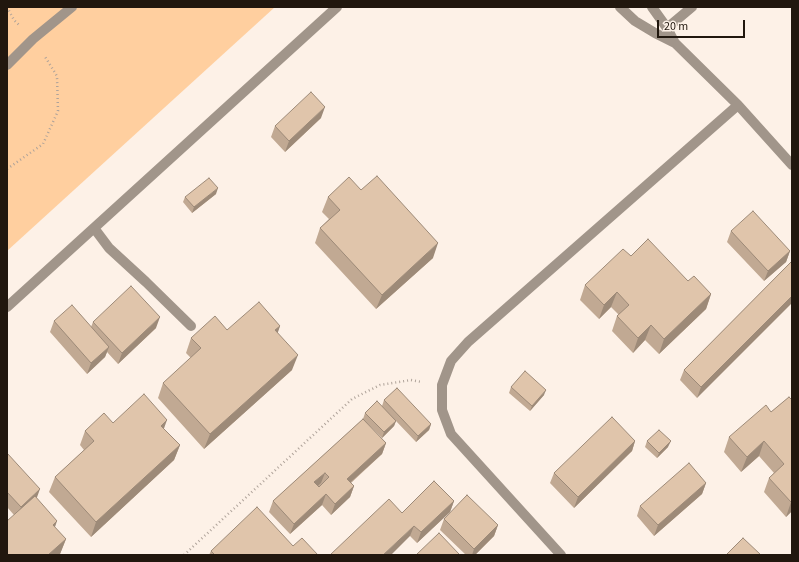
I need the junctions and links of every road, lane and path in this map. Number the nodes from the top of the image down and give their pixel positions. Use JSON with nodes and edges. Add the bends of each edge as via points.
{"nodes":[{"id":1,"x":7,"y":7,"type":"edge"},
{"id":2,"x":72,"y":7,"type":"edge"},
{"id":3,"x":337,"y":7,"type":"edge"},
{"id":4,"x":620,"y":7,"type":"edge"},
{"id":5,"x":652,"y":7,"type":"edge"},
{"id":6,"x":692,"y":7,"type":"edge"},
{"id":7,"x":667,"y":28,"type":"junction"},
{"id":8,"x":33,"y":38,"type":"junction"},
{"id":9,"x":675,"y":43,"type":"junction"},
{"id":10,"x":7,"y":65,"type":"edge"},
{"id":11,"x":738,"y":105,"type":"junction"},
{"id":12,"x":792,"y":165,"type":"edge"},
{"id":13,"x":7,"y":169,"type":"edge"},
{"id":14,"x":94,"y":228,"type":"junction"},
{"id":15,"x":7,"y":307,"type":"edge"},
{"id":16,"x":190,"y":326,"type":"dead end"},
{"id":17,"x":442,"y":385,"type":"junction"},
{"id":18,"x":184,"y":555,"type":"edge"},
{"id":19,"x":561,"y":555,"type":"edge"}],
"edges":[{"from":1,"to":8,"type":"path","via":[[14,20]]},
{"from":2,"to":8,"type":"street"},
{"from":3,"to":14,"type":"street"},
{"from":4,"to":9,"type":"street","via":[[635,21]]},
{"from":5,"to":7,"type":"street"},
{"from":6,"to":7,"type":"street"},
{"from":7,"to":9,"type":"street"},
{"from":8,"to":10,"type":"street"},
{"from":8,"to":13,"type":"path","via":[[57,76],[58,111],[43,144]]},
{"from":9,"to":11,"type":"street"},
{"from":11,"to":12,"type":"street"},
{"from":11,"to":17,"type":"street","via":[[468,342],[451,361]]},
{"from":14,"to":15,"type":"street"},
{"from":14,"to":16,"type":"street","via":[[109,248]]},
{"from":17,"to":18,"type":"path","via":[[411,380],[380,385],[352,399]]},
{"from":17,"to":19,"type":"street","via":[[442,410],[451,434]]}]}
